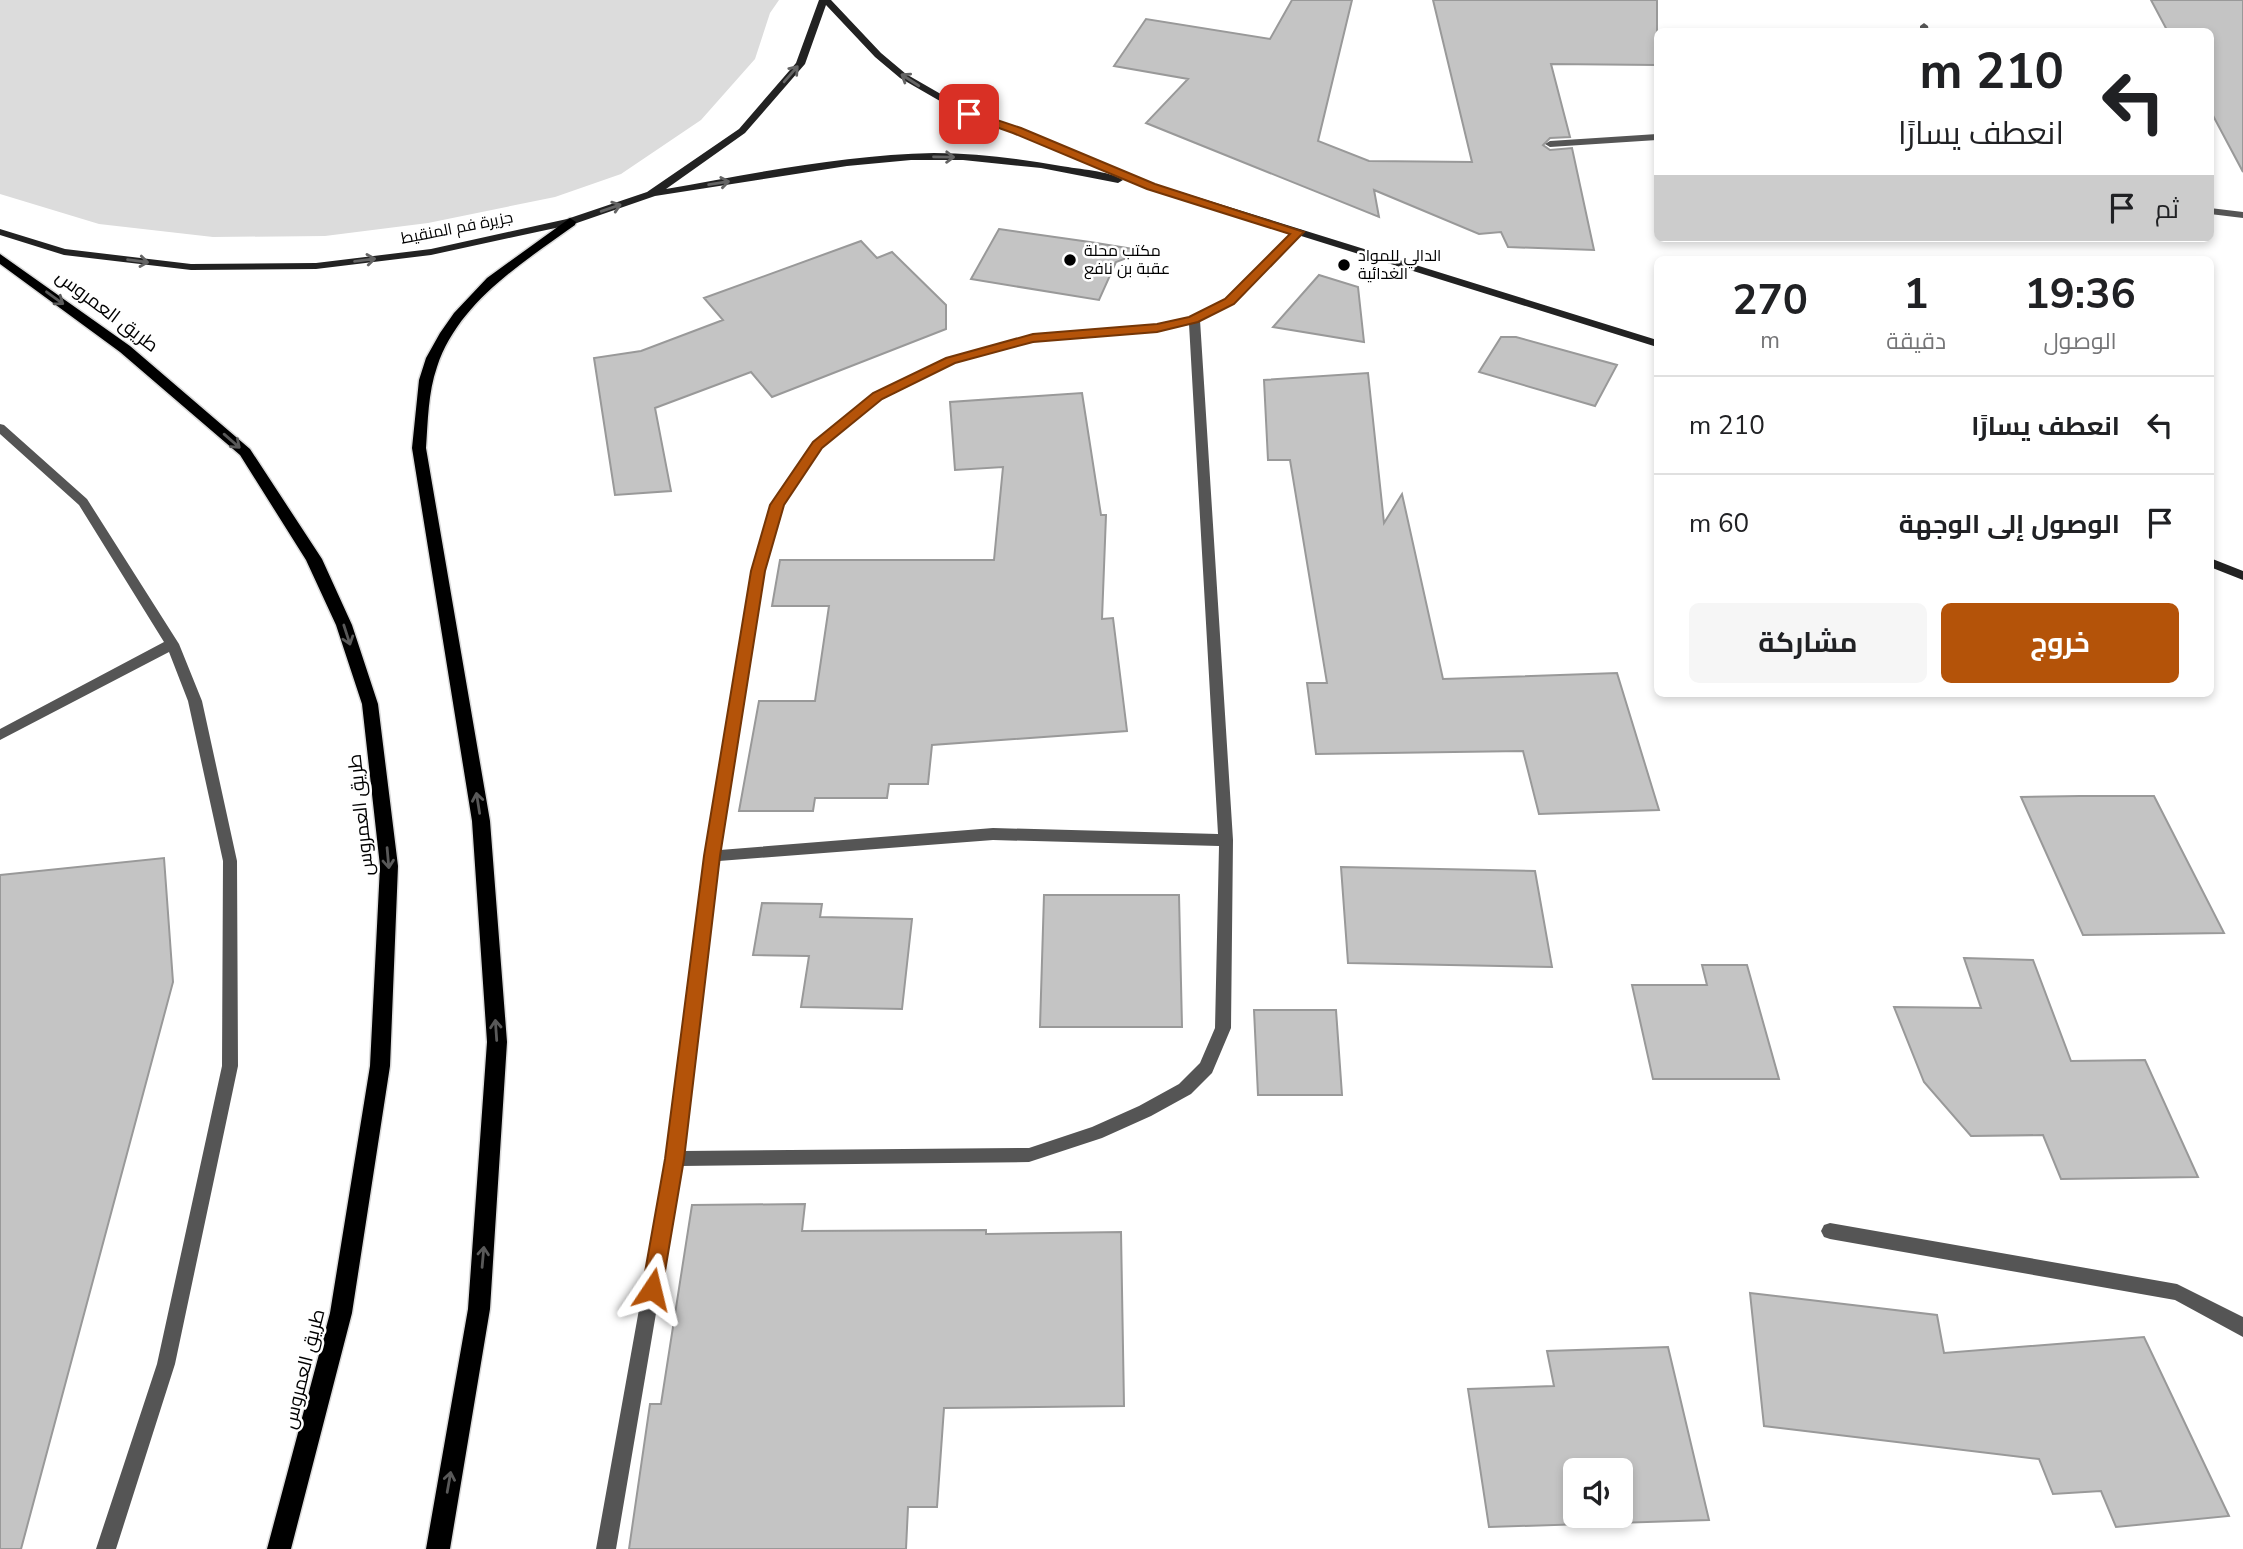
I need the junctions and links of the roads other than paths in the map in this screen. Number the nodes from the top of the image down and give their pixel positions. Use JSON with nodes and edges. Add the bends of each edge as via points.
{"nodes":[{"id":1,"x":824,"y":0,"type":"edge"},
{"id":2,"x":1654,"y":138,"type":"edge"},
{"id":3,"x":1550,"y":144,"type":"dead end"},
{"id":4,"x":1151,"y":186,"type":"junction"},
{"id":5,"x":651,"y":194,"type":"junction"},
{"id":6,"x":2214,"y":211,"type":"edge"},
{"id":7,"x":2243,"y":215,"type":"edge"},
{"id":8,"x":570,"y":222,"type":"junction"},
{"id":9,"x":0,"y":232,"type":"edge"},
{"id":10,"x":1298,"y":232,"type":"junction"},
{"id":11,"x":0,"y":258,"type":"edge"},
{"id":12,"x":1194,"y":319,"type":"junction"},
{"id":13,"x":1654,"y":343,"type":"edge"},
{"id":14,"x":0,"y":428,"type":"edge"},
{"id":15,"x":2214,"y":564,"type":"edge"},
{"id":16,"x":2243,"y":576,"type":"edge"},
{"id":17,"x":172,"y":644,"type":"junction"},
{"id":18,"x":0,"y":735,"type":"edge"},
{"id":19,"x":1226,"y":840,"type":"junction"},
{"id":20,"x":712,"y":856,"type":"junction"},
{"id":21,"x":674,"y":1159,"type":"junction"},
{"id":22,"x":1830,"y":1231,"type":"dead end"},
{"id":23,"x":2243,"y":1328,"type":"edge"},
{"id":24,"x":106,"y":1549,"type":"edge"},
{"id":25,"x":279,"y":1549,"type":"edge"},
{"id":26,"x":438,"y":1549,"type":"edge"},
{"id":27,"x":606,"y":1549,"type":"edge"}],
"edges":[{"from":4,"to":1,"type":"main road","one_way":true,"via":[[969,114],[931,93],[878,55]]},
{"from":5,"to":1,"type":"main road","name":"جزيرة فم المنقيط","one_way":true,"via":[[742,131],[800,64]]},
{"from":2,"to":3,"type":"street"},
{"from":5,"to":4,"type":"main road","one_way":true,"via":[[912,157],[1035,163]]},
{"from":4,"to":10,"type":"main road"},
{"from":8,"to":5,"type":"main road","name":"جزيرة فم المنقيط","one_way":true},
{"from":6,"to":7,"type":"street"},
{"from":9,"to":8,"type":"main road","name":"جزيرة فم المنقيط","one_way":true,"via":[[64,252],[191,267],[316,266],[431,252]]},
{"from":26,"to":8,"type":"main road","one_way":true,"via":[[479,1308],[497,1042],[481,821],[419,448],[422,400],[433,358],[458,316],[489,282]]},
{"from":10,"to":12,"type":"street","via":[[1230,302]]},
{"from":10,"to":13,"type":"main road"},
{"from":11,"to":25,"type":"main road","name":"طريق العمروس","one_way":true,"via":[[125,349],[245,452],[314,559],[344,625],[370,704],[389,866],[380,1066],[341,1312]]},
{"from":12,"to":19,"type":"street"},
{"from":12,"to":20,"type":"street","via":[[1157,328],[1033,338],[951,360],[878,396],[818,445],[777,505],[758,571]]},
{"from":14,"to":17,"type":"street","via":[[83,502]]},
{"from":15,"to":16,"type":"main road"},
{"from":17,"to":18,"type":"street"},
{"from":17,"to":24,"type":"street","via":[[195,701],[230,861],[230,1066],[166,1364]]},
{"from":19,"to":20,"type":"street","via":[[993,834]]},
{"from":19,"to":21,"type":"street","via":[[1223,1028],[1206,1068],[1185,1089],[1096,1133],[1029,1154]]},
{"from":20,"to":21,"type":"street"},
{"from":21,"to":27,"type":"street"},
{"from":22,"to":23,"type":"street","via":[[2177,1292]]}]}
